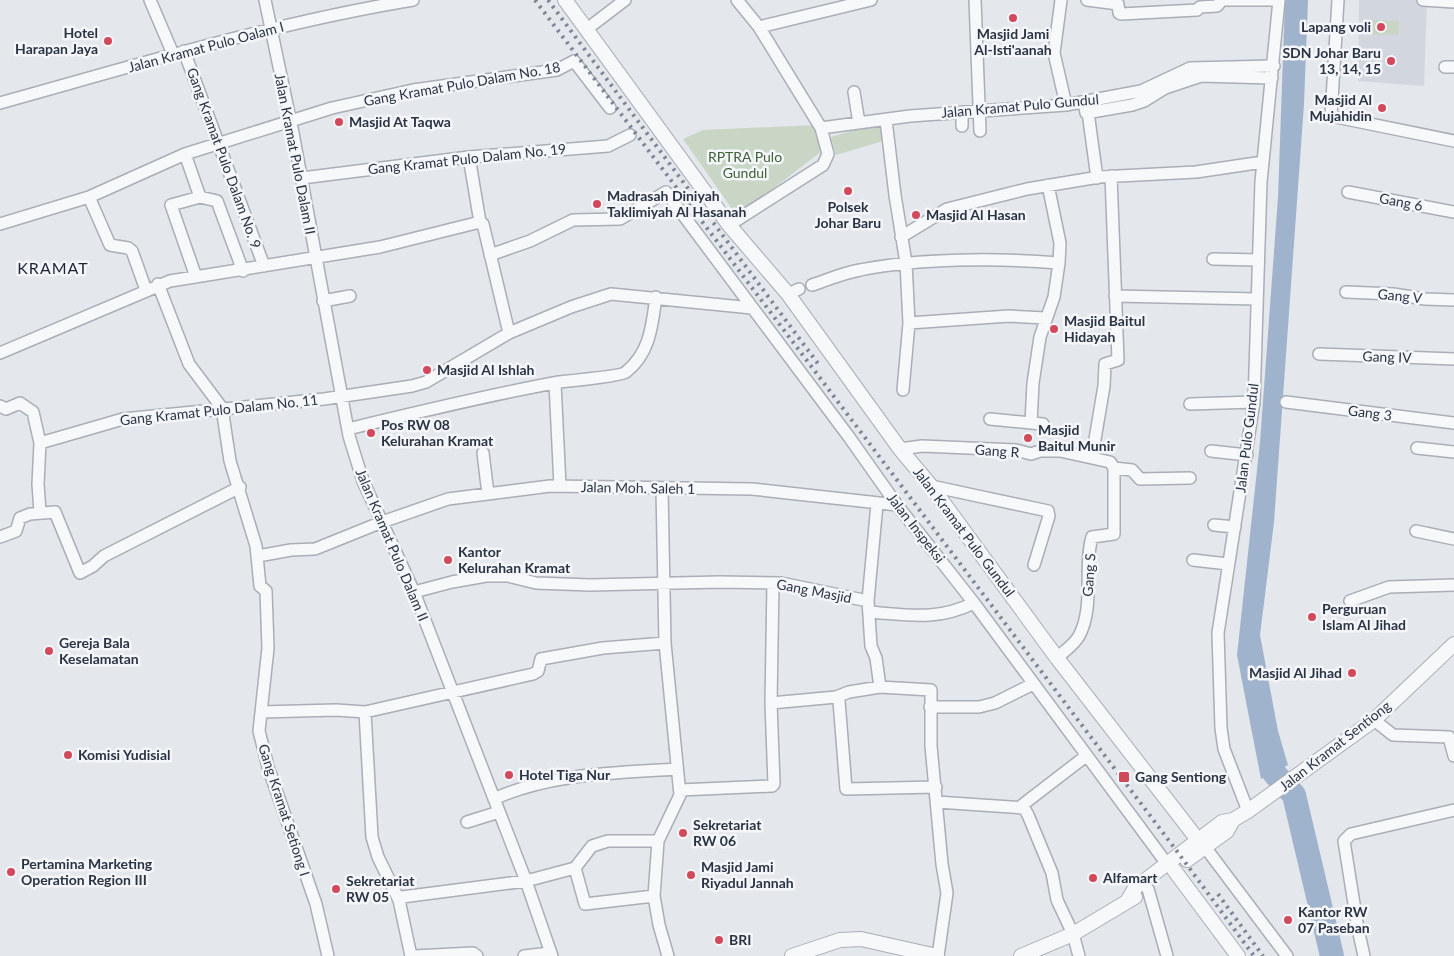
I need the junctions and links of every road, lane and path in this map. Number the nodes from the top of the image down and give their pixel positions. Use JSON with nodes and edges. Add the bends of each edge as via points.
{"nodes":[{"id":1,"x":150,"y":0,"type":"edge"},
{"id":2,"x":265,"y":0,"type":"edge"},
{"id":3,"x":413,"y":0,"type":"edge"},
{"id":4,"x":565,"y":0,"type":"edge"},
{"id":5,"x":626,"y":0,"type":"edge"},
{"id":6,"x":737,"y":0,"type":"edge"},
{"id":7,"x":871,"y":0,"type":"edge"},
{"id":8,"x":975,"y":0,"type":"edge"},
{"id":9,"x":1061,"y":0,"type":"edge"},
{"id":10,"x":1087,"y":0,"type":"edge"},
{"id":11,"x":1278,"y":0,"type":"edge"},
{"id":12,"x":1338,"y":0,"type":"edge"},
{"id":13,"x":1423,"y":0,"type":"edge"},
{"id":14,"x":1454,"y":2,"type":"edge"},
{"id":15,"x":759,"y":27,"type":"junction"},
{"id":16,"x":587,"y":28,"type":"junction"},
{"id":17,"x":270,"y":30,"type":"junction"},
{"id":18,"x":178,"y":53,"type":"junction"},
{"id":19,"x":1273,"y":72,"type":"junction"},
{"id":20,"x":854,"y":92,"type":"dead end"},
{"id":21,"x":0,"y":103,"type":"edge"},
{"id":22,"x":1066,"y":105,"type":"junction"},
{"id":23,"x":1086,"y":107,"type":"junction"},
{"id":24,"x":610,"y":108,"type":"dead end"},
{"id":25,"x":978,"y":114,"type":"junction"},
{"id":26,"x":290,"y":121,"type":"junction"},
{"id":27,"x":859,"y":123,"type":"junction"},
{"id":28,"x":887,"y":124,"type":"junction"},
{"id":29,"x":821,"y":128,"type":"junction"},
{"id":30,"x":980,"y":131,"type":"dead end"},
{"id":31,"x":630,"y":136,"type":"dead end"},
{"id":32,"x":1454,"y":141,"type":"edge"},
{"id":33,"x":217,"y":143,"type":"junction"},
{"id":34,"x":186,"y":154,"type":"junction"},
{"id":35,"x":469,"y":157,"type":"junction"},
{"id":36,"x":1263,"y":162,"type":"junction"},
{"id":37,"x":1111,"y":176,"type":"junction"},
{"id":38,"x":302,"y":178,"type":"junction"},
{"id":39,"x":1096,"y":178,"type":"junction"},
{"id":40,"x":1048,"y":184,"type":"junction"},
{"id":41,"x":1348,"y":192,"type":"dead end"},
{"id":42,"x":89,"y":197,"type":"junction"},
{"id":43,"x":200,"y":197,"type":"junction"},
{"id":44,"x":1454,"y":212,"type":"edge"},
{"id":45,"x":480,"y":222,"type":"junction"},
{"id":46,"x":0,"y":224,"type":"edge"},
{"id":47,"x":729,"y":225,"type":"junction"},
{"id":48,"x":901,"y":237,"type":"junction"},
{"id":49,"x":490,"y":255,"type":"junction"},
{"id":50,"x":315,"y":258,"type":"junction"},
{"id":51,"x":1213,"y":259,"type":"dead end"},
{"id":52,"x":1258,"y":260,"type":"junction"},
{"id":53,"x":906,"y":263,"type":"junction"},
{"id":54,"x":1059,"y":263,"type":"junction"},
{"id":55,"x":264,"y":266,"type":"junction"},
{"id":56,"x":243,"y":271,"type":"junction"},
{"id":57,"x":196,"y":277,"type":"junction"},
{"id":58,"x":158,"y":284,"type":"junction"},
{"id":59,"x":812,"y":285,"type":"dead end"},
{"id":60,"x":146,"y":290,"type":"junction"},
{"id":61,"x":1346,"y":292,"type":"dead end"},
{"id":62,"x":350,"y":296,"type":"dead end"},
{"id":63,"x":1115,"y":296,"type":"junction"},
{"id":64,"x":656,"y":297,"type":"junction"},
{"id":65,"x":1257,"y":299,"type":"junction"},
{"id":66,"x":1454,"y":300,"type":"edge"},
{"id":67,"x":324,"y":301,"type":"junction"},
{"id":68,"x":752,"y":308,"type":"junction"},
{"id":69,"x":1045,"y":318,"type":"junction"},
{"id":70,"x":909,"y":323,"type":"junction"},
{"id":71,"x":510,"y":333,"type":"junction"},
{"id":72,"x":0,"y":353,"type":"edge"},
{"id":73,"x":1319,"y":354,"type":"dead end"},
{"id":74,"x":1454,"y":359,"type":"edge"},
{"id":75,"x":555,"y":383,"type":"junction"},
{"id":76,"x":903,"y":390,"type":"dead end"},
{"id":77,"x":342,"y":396,"type":"junction"},
{"id":78,"x":1254,"y":402,"type":"junction"},
{"id":79,"x":1286,"y":402,"type":"dead end"},
{"id":80,"x":1190,"y":404,"type":"dead end"},
{"id":81,"x":222,"y":408,"type":"junction"},
{"id":82,"x":2,"y":409,"type":"edge"},
{"id":83,"x":990,"y":419,"type":"dead end"},
{"id":84,"x":1031,"y":423,"type":"junction"},
{"id":85,"x":1454,"y":423,"type":"edge"},
{"id":86,"x":1043,"y":424,"type":"dead end"},
{"id":87,"x":348,"y":429,"type":"junction"},
{"id":88,"x":40,"y":443,"type":"junction"},
{"id":89,"x":1417,"y":448,"type":"dead end"},
{"id":90,"x":900,"y":449,"type":"junction"},
{"id":91,"x":1211,"y":451,"type":"dead end"},
{"id":92,"x":1454,"y":452,"type":"edge"},
{"id":93,"x":484,"y":454,"type":"dead end"},
{"id":94,"x":1247,"y":455,"type":"junction"},
{"id":95,"x":1092,"y":457,"type":"junction"},
{"id":96,"x":1114,"y":468,"type":"junction"},
{"id":97,"x":1190,"y":478,"type":"dead end"},
{"id":98,"x":560,"y":486,"type":"junction"},
{"id":99,"x":932,"y":486,"type":"junction"},
{"id":100,"x":240,"y":487,"type":"junction"},
{"id":101,"x":662,"y":489,"type":"junction"},
{"id":102,"x":488,"y":494,"type":"junction"},
{"id":103,"x":877,"y":504,"type":"junction"},
{"id":104,"x":897,"y":505,"type":"junction"},
{"id":105,"x":40,"y":512,"type":"junction"},
{"id":106,"x":382,"y":522,"type":"junction"},
{"id":107,"x":1214,"y":525,"type":"dead end"},
{"id":108,"x":1235,"y":527,"type":"junction"},
{"id":109,"x":1416,"y":531,"type":"dead end"},
{"id":110,"x":0,"y":537,"type":"edge"},
{"id":111,"x":1454,"y":539,"type":"edge"},
{"id":112,"x":258,"y":556,"type":"junction"},
{"id":113,"x":1193,"y":560,"type":"dead end"},
{"id":114,"x":1228,"y":564,"type":"junction"},
{"id":115,"x":1034,"y":565,"type":"dead end"},
{"id":116,"x":663,"y":583,"type":"junction"},
{"id":117,"x":773,"y":583,"type":"junction"},
{"id":118,"x":1454,"y":585,"type":"edge"},
{"id":119,"x":414,"y":592,"type":"junction"},
{"id":120,"x":1350,"y":601,"type":"dead end"},
{"id":121,"x":974,"y":603,"type":"junction"},
{"id":122,"x":869,"y":606,"type":"junction"},
{"id":123,"x":665,"y":643,"type":"junction"},
{"id":124,"x":1454,"y":644,"type":"edge"},
{"id":125,"x":1057,"y":658,"type":"junction"},
{"id":126,"x":1033,"y":684,"type":"junction"},
{"id":127,"x":880,"y":687,"type":"junction"},
{"id":128,"x":452,"y":693,"type":"junction"},
{"id":129,"x":836,"y":697,"type":"junction"},
{"id":130,"x":772,"y":704,"type":"junction"},
{"id":131,"x":930,"y":707,"type":"junction"},
{"id":132,"x":261,"y":712,"type":"junction"},
{"id":133,"x":365,"y":712,"type":"junction"},
{"id":134,"x":1374,"y":720,"type":"junction"},
{"id":135,"x":1452,"y":737,"type":"edge"},
{"id":136,"x":1086,"y":756,"type":"junction"},
{"id":137,"x":1454,"y":756,"type":"edge"},
{"id":138,"x":677,"y":769,"type":"junction"},
{"id":139,"x":936,"y":788,"type":"junction"},
{"id":140,"x":680,"y":790,"type":"junction"},
{"id":141,"x":494,"y":799,"type":"junction"},
{"id":142,"x":937,"y":802,"type":"junction"},
{"id":143,"x":1021,"y":806,"type":"junction"},
{"id":144,"x":1454,"y":810,"type":"edge"},
{"id":145,"x":1248,"y":811,"type":"junction"},
{"id":146,"x":499,"y":812,"type":"junction"},
{"id":147,"x":467,"y":822,"type":"dead end"},
{"id":148,"x":658,"y":841,"type":"junction"},
{"id":149,"x":1201,"y":844,"type":"junction"},
{"id":150,"x":1170,"y":867,"type":"junction"},
{"id":151,"x":575,"y":868,"type":"junction"},
{"id":152,"x":526,"y":881,"type":"junction"},
{"id":153,"x":1148,"y":889,"type":"junction"},
{"id":154,"x":654,"y":896,"type":"junction"},
{"id":155,"x":399,"y":900,"type":"junction"},
{"id":156,"x":1128,"y":900,"type":"junction"},
{"id":157,"x":1073,"y":934,"type":"junction"},
{"id":158,"x":551,"y":954,"type":"edge"},
{"id":159,"x":328,"y":956,"type":"edge"},
{"id":160,"x":412,"y":956,"type":"edge"},
{"id":161,"x":477,"y":956,"type":"edge"},
{"id":162,"x":524,"y":956,"type":"edge"},
{"id":163,"x":668,"y":956,"type":"edge"},
{"id":164,"x":792,"y":956,"type":"edge"},
{"id":165,"x":938,"y":956,"type":"edge"},
{"id":166,"x":1021,"y":956,"type":"edge"},
{"id":167,"x":1079,"y":956,"type":"edge"},
{"id":168,"x":1167,"y":956,"type":"edge"},
{"id":169,"x":1238,"y":956,"type":"edge"},
{"id":170,"x":1287,"y":956,"type":"edge"},
{"id":171,"x":1364,"y":956,"type":"edge"}],
"edges":[{"from":1,"to":18,"type":"street","name":"Gang Kramat Pulo Dalam No. 9"},
{"from":2,"to":17,"type":"street","name":"Jalan Kramat Pulo Dalam II"},
{"from":3,"to":17,"type":"street","name":"Jalan Kramat Pulo Oalam I","via":[[340,12]]},
{"from":4,"to":16,"type":"street","name":"Jalan Kramat Pulo Gundul"},
{"from":5,"to":16,"type":"street"},
{"from":6,"to":15,"type":"street"},
{"from":7,"to":15,"type":"street"},
{"from":8,"to":25,"type":"street"},
{"from":9,"to":22,"type":"street","via":[[1054,53]]},
{"from":10,"to":11,"type":"street","via":[[1118,4],[1121,14],[1196,10],[1217,6],[1222,0]]},
{"from":11,"to":19,"type":"street","name":"Jalan Pulo Gundul"},
{"from":12,"to":32,"type":"street","via":[[1331,116]]},
{"from":13,"to":14,"type":"street"},
{"from":15,"to":29,"type":"street"},
{"from":16,"to":47,"type":"street","name":"Jalan Kramat Pulo Gundul"},
{"from":17,"to":18,"type":"street","name":"Jalan Kramat Pulo Oalam I"},
{"from":17,"to":26,"type":"street","name":"Jalan Kramat Pulo Dalam II"},
{"from":18,"to":21,"type":"street","name":"Jalan Kramat Pulo Oalam I"},
{"from":18,"to":33,"type":"street","name":"Gang Kramat Pulo Dalam No. 9"},
{"from":19,"to":23,"type":"street","name":"Jalan Kramat Pulo Gundul","via":[[1201,76],[1169,82]]},
{"from":19,"to":36,"type":"street","name":"Jalan Pulo Gundul"},
{"from":20,"to":27,"type":"street"},
{"from":22,"to":23,"type":"street","name":"Jalan Kramat Pulo Gundul"},
{"from":22,"to":25,"type":"street","name":"Jalan Kramat Pulo Gundul"},
{"from":23,"to":39,"type":"street"},
{"from":24,"to":26,"type":"street","name":"Gang Kramat Pulo Dalam No. 18","via":[[574,61],[557,70],[413,90]]},
{"from":25,"to":28,"type":"street","name":"Jalan Kramat Pulo Gundul"},
{"from":25,"to":30,"type":"street"},
{"from":26,"to":33,"type":"street","name":"Gang Kramat Pulo Dalam No. 18"},
{"from":26,"to":38,"type":"street","name":"Jalan Kramat Pulo Dalam II"},
{"from":27,"to":28,"type":"street","name":"Jalan Kramat Pulo Gundul"},
{"from":27,"to":29,"type":"street","name":"Jalan Kramat Pulo Gundul"},
{"from":28,"to":48,"type":"street"},
{"from":29,"to":47,"type":"street","via":[[828,154],[823,165]]},
{"from":31,"to":35,"type":"street","name":"Gang Kramat Pulo Dalam No. 19","via":[[608,146]]},
{"from":33,"to":34,"type":"street","name":"Gang Kramat Pulo Dalam No. 18"},
{"from":33,"to":55,"type":"street","name":"Gang Kramat Pulo Dalam No. 9"},
{"from":34,"to":42,"type":"street","name":"Gang Kramat Pulo Dalam No. 18"},
{"from":34,"to":43,"type":"street"},
{"from":35,"to":38,"type":"street","name":"Gang Kramat Pulo Dalam No. 19"},
{"from":35,"to":45,"type":"street"},
{"from":36,"to":37,"type":"street","via":[[1196,172]]},
{"from":36,"to":52,"type":"street","name":"Jalan Pulo Gundul"},
{"from":37,"to":39,"type":"street"},
{"from":37,"to":63,"type":"street"},
{"from":38,"to":50,"type":"street","name":"Jalan Kramat Pulo Dalam II"},
{"from":39,"to":40,"type":"street"},
{"from":40,"to":48,"type":"street","via":[[947,209]]},
{"from":40,"to":54,"type":"street","via":[[1060,243]]},
{"from":41,"to":44,"type":"street","name":"Gang 6"},
{"from":42,"to":46,"type":"street","name":"Gang Kramat Pulo Dalam No. 18"},
{"from":42,"to":60,"type":"street","via":[[110,245],[132,251]]},
{"from":43,"to":56,"type":"street","via":[[217,201]]},
{"from":43,"to":57,"type":"street","via":[[171,206]]},
{"from":45,"to":49,"type":"street"},
{"from":45,"to":50,"type":"street","via":[[380,247]]},
{"from":47,"to":90,"type":"street","name":"Jalan Kramat Pulo Gundul","via":[[793,292]]},
{"from":48,"to":53,"type":"street"},
{"from":49,"to":68,"type":"street","name":"Jalan Inspeksi","via":[[530,241],[572,220],[620,218],[666,192]]},
{"from":49,"to":71,"type":"street"},
{"from":50,"to":55,"type":"street"},
{"from":50,"to":67,"type":"street","name":"Jalan Kramat Pulo Dalam II"},
{"from":51,"to":52,"type":"street"},
{"from":52,"to":65,"type":"street","name":"Jalan Pulo Gundul"},
{"from":53,"to":54,"type":"street","via":[[991,260]]},
{"from":53,"to":59,"type":"street","via":[[858,270]]},
{"from":53,"to":70,"type":"street"},
{"from":54,"to":69,"type":"street","via":[[1054,297]]},
{"from":55,"to":56,"type":"street"},
{"from":56,"to":57,"type":"street"},
{"from":57,"to":58,"type":"street"},
{"from":58,"to":60,"type":"street"},
{"from":58,"to":81,"type":"street","via":[[189,364]]},
{"from":60,"to":72,"type":"street"},
{"from":61,"to":66,"type":"street","name":"Gang V"},
{"from":62,"to":67,"type":"street"},
{"from":63,"to":65,"type":"street"},
{"from":63,"to":95,"type":"street","via":[[1118,360],[1105,364]]},
{"from":64,"to":68,"type":"street","name":"Gang Kramat Pulo Dalam No. 11"},
{"from":64,"to":71,"type":"street","name":"Gang Kramat Pulo Dalam No. 11","via":[[611,294]]},
{"from":64,"to":75,"type":"street","via":[[651,331],[643,354],[624,374]]},
{"from":65,"to":78,"type":"street","name":"Jalan Pulo Gundul"},
{"from":67,"to":77,"type":"street","name":"Jalan Kramat Pulo Dalam II"},
{"from":68,"to":104,"type":"street","name":"Jalan Inspeksi"},
{"from":69,"to":70,"type":"street","via":[[1008,316]]},
{"from":69,"to":84,"type":"street","via":[[1035,368]]},
{"from":70,"to":76,"type":"street"},
{"from":71,"to":77,"type":"street","name":"Gang Kramat Pulo Dalam No. 11","via":[[426,382]]},
{"from":73,"to":74,"type":"street","name":"Gang IV"},
{"from":75,"to":87,"type":"street","via":[[426,409]]},
{"from":75,"to":98,"type":"street"},
{"from":77,"to":81,"type":"street","name":"Gang Kramat Pulo Dalam No. 11"},
{"from":77,"to":87,"type":"street","name":"Jalan Kramat Pulo Dalam II"},
{"from":78,"to":80,"type":"street"},
{"from":78,"to":94,"type":"street","name":"Jalan Pulo Gundul"},
{"from":79,"to":85,"type":"street","name":"Gang 3"},
{"from":81,"to":88,"type":"street","name":"Gang Kramat Pulo Dalam No. 11","via":[[123,419]]},
{"from":81,"to":100,"type":"street","name":"Gang Kramat Setiong I","via":[[230,461]]},
{"from":82,"to":88,"type":"street","via":[[20,403],[33,412]]},
{"from":83,"to":84,"type":"street"},
{"from":84,"to":86,"type":"street"},
{"from":87,"to":106,"type":"street","name":"Jalan Kramat Pulo Dalam II","via":[[363,481]]},
{"from":88,"to":105,"type":"street"},
{"from":89,"to":92,"type":"street"},
{"from":90,"to":95,"type":"street","name":"Gang R","via":[[922,446],[1016,450],[1031,454],[1060,451]]},
{"from":90,"to":99,"type":"street","name":"Jalan Kramat Pulo Gundul"},
{"from":91,"to":94,"type":"street"},
{"from":93,"to":102,"type":"street"},
{"from":94,"to":108,"type":"street","name":"Jalan Pulo Gundul"},
{"from":95,"to":96,"type":"street","via":[[1110,462]]},
{"from":96,"to":97,"type":"street","via":[[1132,470],[1140,480]]},
{"from":96,"to":125,"type":"street","name":"Gang S","via":[[1114,534],[1092,537],[1082,627],[1078,637]]},
{"from":98,"to":101,"type":"street","name":"Jalan Moh. Saleh 1"},
{"from":98,"to":102,"type":"street","name":"Jalan Moh. Saleh 1"},
{"from":99,"to":115,"type":"street","via":[[1048,511]]},
{"from":99,"to":125,"type":"street","name":"Jalan Kramat Pulo Gundul"},
{"from":100,"to":105,"type":"street","via":[[104,556],[80,573],[55,512]]},
{"from":100,"to":112,"type":"street","name":"Gang Kramat Setiong I"},
{"from":101,"to":103,"type":"street","name":"Jalan Moh. Saleh 1","via":[[773,490]]},
{"from":101,"to":116,"type":"street"},
{"from":102,"to":106,"type":"street","name":"Jalan Moh. Saleh 1","via":[[448,499]]},
{"from":103,"to":104,"type":"street","name":"Jalan Moh. Saleh 1"},
{"from":103,"to":122,"type":"street","name":"Gang Masjid"},
{"from":104,"to":121,"type":"street","name":"Jalan Inspeksi"},
{"from":105,"to":110,"type":"street","via":[[20,518],[18,529]]},
{"from":106,"to":112,"type":"street","name":"Jalan Moh. Saleh 1","via":[[315,549]]},
{"from":106,"to":119,"type":"street","name":"Jalan Kramat Pulo Dalam II"},
{"from":107,"to":108,"type":"street"},
{"from":108,"to":114,"type":"street","name":"Jalan Pulo Gundul"},
{"from":109,"to":111,"type":"street"},
{"from":112,"to":132,"type":"street","name":"Gang Kramat Setiong I","via":[[260,586],[266,591],[268,648]]},
{"from":113,"to":114,"type":"street"},
{"from":114,"to":145,"type":"street","name":"Jalan Pulo Gundul","via":[[1218,633],[1221,728],[1224,749]]},
{"from":116,"to":117,"type":"street","name":"Gang Masjid"},
{"from":116,"to":119,"type":"street","name":"Gang Masjid","via":[[536,583],[508,576],[486,576]]},
{"from":116,"to":123,"type":"street"},
{"from":117,"to":122,"type":"street","name":"Gang Masjid"},
{"from":117,"to":130,"type":"street"},
{"from":118,"to":120,"type":"street","via":[[1389,587]]},
{"from":119,"to":128,"type":"street","name":"Jalan Kramat Pulo Dalam II"},
{"from":121,"to":122,"type":"street","via":[[953,612],[931,616]]},
{"from":121,"to":126,"type":"street","name":"Jalan Inspeksi"},
{"from":122,"to":127,"type":"street","via":[[870,646],[875,653]]},
{"from":123,"to":128,"type":"street","via":[[603,648],[541,659],[536,673]]},
{"from":123,"to":138,"type":"street"},
{"from":124,"to":134,"type":"street","name":"Jalan Kramat Sentiong"},
{"from":125,"to":149,"type":"street","name":"Jalan Kramat Pulo Gundul"},
{"from":126,"to":131,"type":"street","via":[[995,704]]},
{"from":126,"to":136,"type":"street","name":"Jalan Inspeksi"},
{"from":127,"to":129,"type":"street"},
{"from":127,"to":131,"type":"street","via":[[930,690]]},
{"from":128,"to":133,"type":"street"},
{"from":128,"to":141,"type":"street","name":"Jalan Kramat Pulo Dalam II"},
{"from":129,"to":130,"type":"street"},
{"from":129,"to":139,"type":"street","via":[[839,701],[847,790]]},
{"from":130,"to":140,"type":"street","via":[[775,779],[772,786]]},
{"from":131,"to":139,"type":"street"},
{"from":132,"to":133,"type":"street"},
{"from":132,"to":159,"type":"street","name":"Gang Kramat Setiong I","via":[[260,731],[268,767],[316,904]]},
{"from":133,"to":155,"type":"street","via":[[372,837]]},
{"from":134,"to":135,"type":"street","via":[[1393,735]]},
{"from":134,"to":145,"type":"street","name":"Jalan Kramat Sentiong"},
{"from":135,"to":137,"type":"street"},
{"from":136,"to":143,"type":"street"},
{"from":136,"to":150,"type":"street","name":"Jalan Inspeksi"},
{"from":138,"to":140,"type":"street"},
{"from":138,"to":141,"type":"street","via":[[554,780],[515,789]]},
{"from":139,"to":142,"type":"street"},
{"from":140,"to":148,"type":"street"},
{"from":141,"to":146,"type":"street","name":"Jalan Kramat Pulo Dalam II"},
{"from":142,"to":143,"type":"street"},
{"from":142,"to":165,"type":"street","via":[[947,894]]},
{"from":143,"to":157,"type":"street","via":[[1028,814],[1052,873],[1057,900]]},
{"from":144,"to":171,"type":"street","via":[[1351,834],[1344,841]]},
{"from":145,"to":149,"type":"street","name":"Jalan Kramat Sentiong","via":[[1222,822]]},
{"from":146,"to":147,"type":"street"},
{"from":146,"to":152,"type":"street","name":"Jalan Kramat Pulo Dalam II"},
{"from":148,"to":151,"type":"street","via":[[608,841],[592,846]]},
{"from":148,"to":154,"type":"street"},
{"from":149,"to":150,"type":"street","name":"Jalan Kramat Sentiong"},
{"from":149,"to":170,"type":"street"},
{"from":150,"to":153,"type":"street","name":"Jalan Kramat Sentiong"},
{"from":150,"to":156,"type":"street","name":"Jalan Kramat Sentiong","via":[[1135,888]]},
{"from":150,"to":169,"type":"street"},
{"from":151,"to":152,"type":"street"},
{"from":151,"to":154,"type":"street","via":[[585,904]]},
{"from":152,"to":155,"type":"street","via":[[402,896]]},
{"from":152,"to":158,"type":"street","name":"Jalan Kramat Pulo Dalam II"},
{"from":153,"to":156,"type":"street","name":"Jalan Kramat Sentiong"},
{"from":153,"to":168,"type":"street"},
{"from":154,"to":163,"type":"street"},
{"from":155,"to":160,"type":"street"},
{"from":156,"to":157,"type":"street","name":"Jalan Kramat Sentiong"},
{"from":157,"to":166,"type":"street","name":"Jalan Kramat Sentiong"},
{"from":157,"to":167,"type":"street"},
{"from":158,"to":162,"type":"street"},
{"from":160,"to":161,"type":"street"},
{"from":164,"to":165,"type":"street","via":[[840,940],[860,939]]}]}
